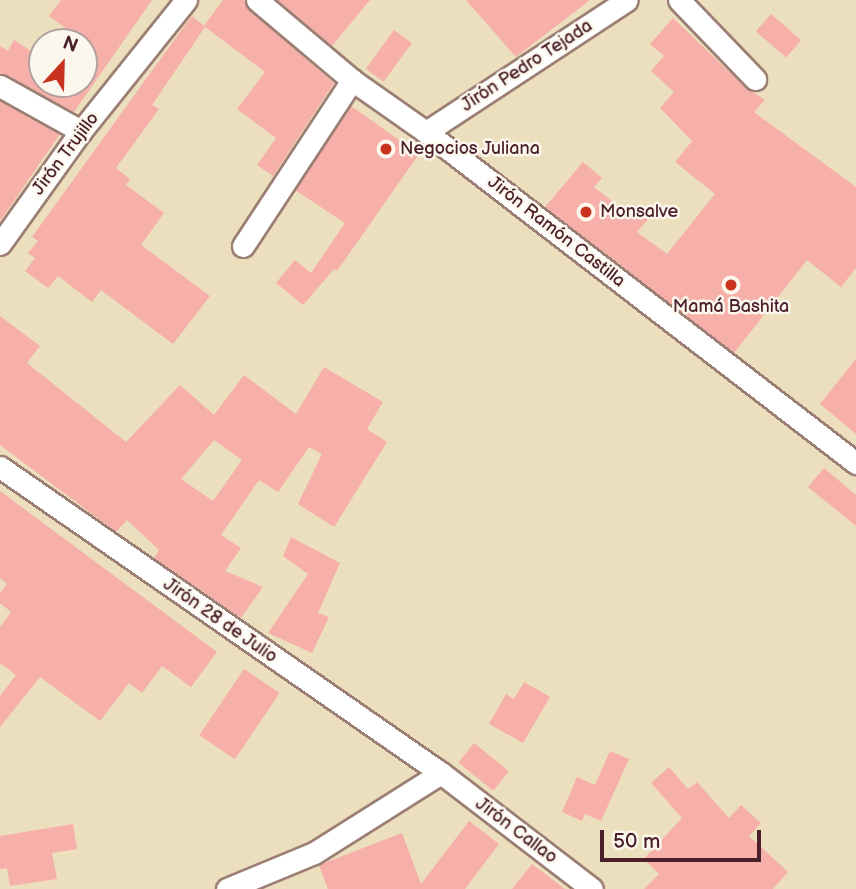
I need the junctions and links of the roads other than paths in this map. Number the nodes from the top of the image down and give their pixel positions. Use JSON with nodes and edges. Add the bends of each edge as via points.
{"nodes":[{"id":1,"x":186,"y":0,"type":"edge"},
{"id":2,"x":257,"y":0,"type":"edge"},
{"id":3,"x":627,"y":0,"type":"edge"},
{"id":4,"x":679,"y":0,"type":"edge"},
{"id":5,"x":755,"y":79,"type":"dead end"},
{"id":6,"x":352,"y":80,"type":"junction"},
{"id":7,"x":0,"y":86,"type":"edge"},
{"id":8,"x":81,"y":131,"type":"junction"},
{"id":9,"x":426,"y":132,"type":"junction"},
{"id":10,"x":0,"y":244,"type":"edge"},
{"id":11,"x":243,"y":246,"type":"dead end"},
{"id":12,"x":856,"y":463,"type":"edge"},
{"id":13,"x":0,"y":467,"type":"edge"},
{"id":14,"x":441,"y":773,"type":"junction"},
{"id":15,"x":227,"y":889,"type":"edge"},
{"id":16,"x":592,"y":889,"type":"edge"}],
"edges":[{"from":1,"to":8,"type":"street","name":"Jirón Trujillo"},
{"from":2,"to":6,"type":"street","name":"Jirón Ramón Castilla"},
{"from":3,"to":9,"type":"street","name":"Jirón Pedro Tejada"},
{"from":4,"to":5,"type":"street"},
{"from":6,"to":9,"type":"street","name":"Jirón Ramón Castilla"},
{"from":6,"to":11,"type":"street"},
{"from":7,"to":8,"type":"street"},
{"from":8,"to":10,"type":"street","name":"Jirón Trujillo"},
{"from":9,"to":12,"type":"street","name":"Jirón Ramón Castilla"},
{"from":13,"to":14,"type":"street","name":"Jirón 28 de Julio"},
{"from":14,"to":15,"type":"street","via":[[314,853]]},
{"from":14,"to":16,"type":"street","name":"Jirón Callao"}]}
